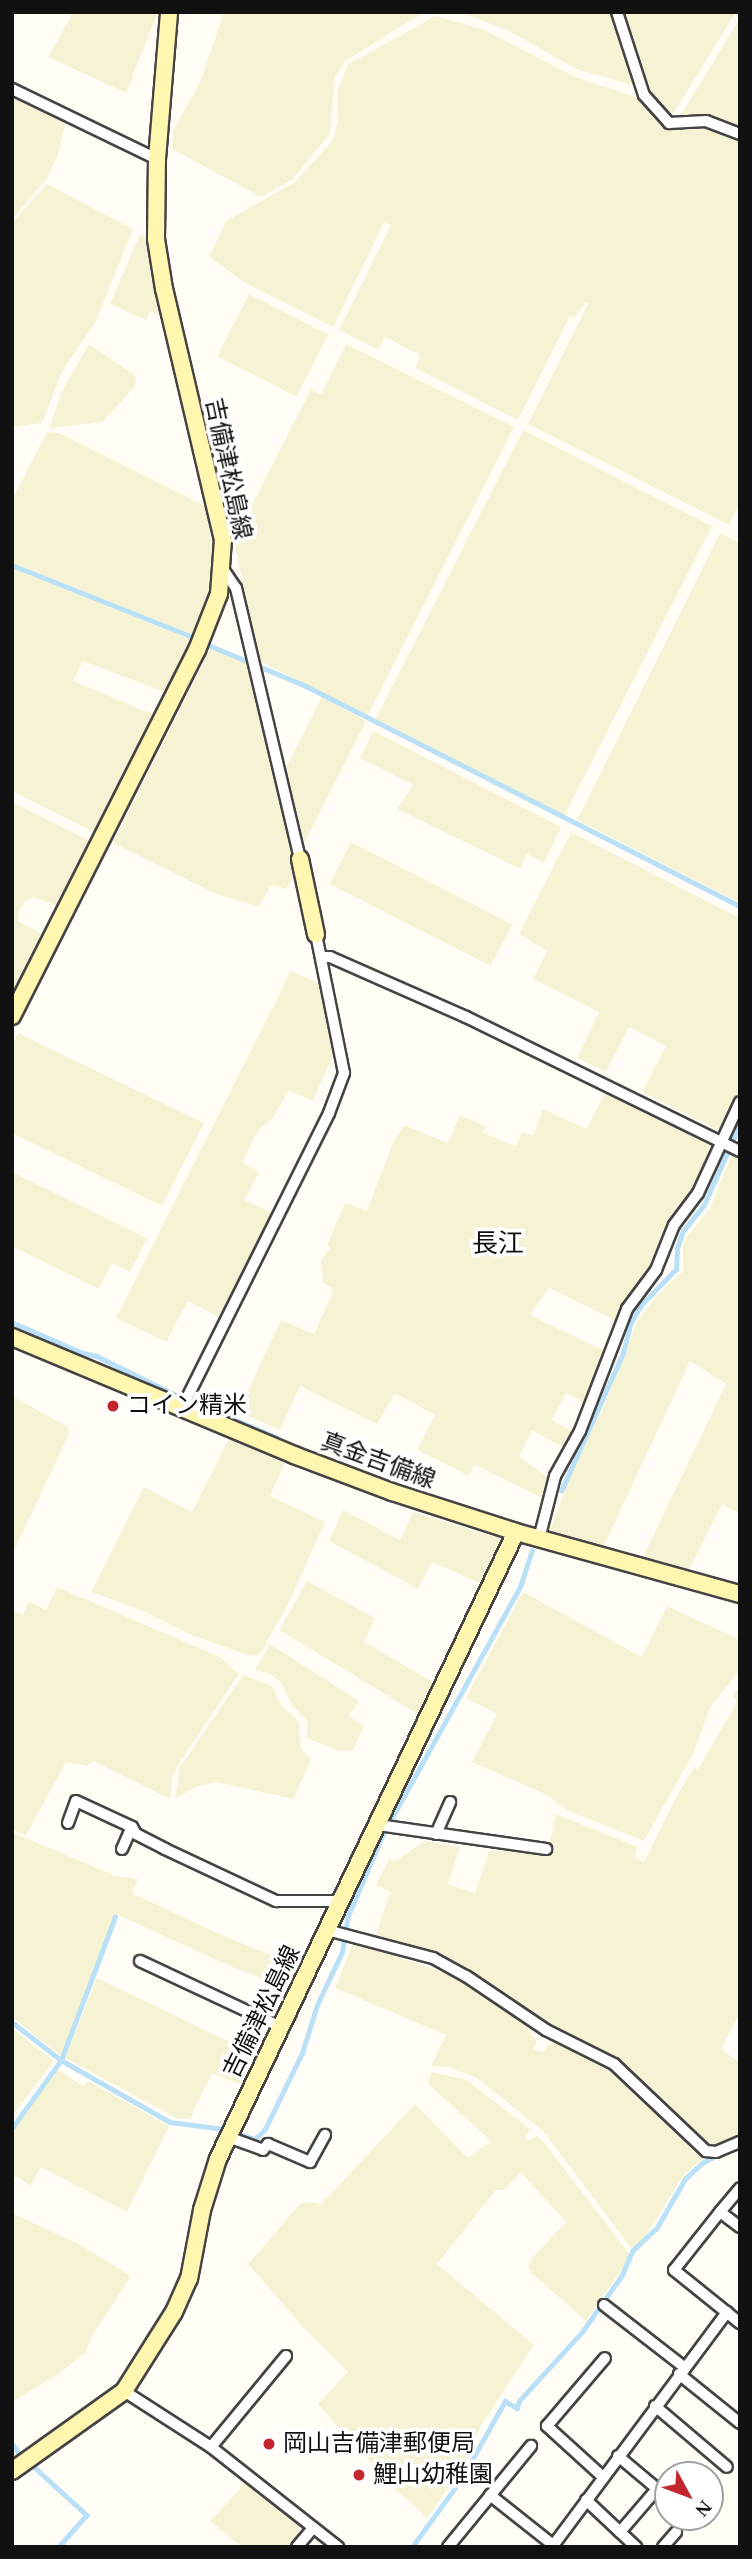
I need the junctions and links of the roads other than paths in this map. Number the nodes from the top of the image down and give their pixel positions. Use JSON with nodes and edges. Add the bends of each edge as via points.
{"nodes":[{"id":1,"x":169,"y":12,"type":"edge"},
{"id":2,"x":617,"y":12,"type":"edge"},
{"id":3,"x":12,"y":89,"type":"edge"},
{"id":4,"x":740,"y":134,"type":"edge"},
{"id":5,"x":157,"y":159,"type":"junction"},
{"id":6,"x":223,"y":569,"type":"junction"},
{"id":7,"x":300,"y":859,"type":"joint"},
{"id":8,"x":316,"y":934,"type":"joint"},
{"id":9,"x":322,"y":957,"type":"junction"},
{"id":10,"x":12,"y":1016,"type":"edge"},
{"id":11,"x":740,"y":1101,"type":"edge"},
{"id":12,"x":720,"y":1141,"type":"junction"},
{"id":13,"x":740,"y":1151,"type":"edge"},
{"id":14,"x":12,"y":1337,"type":"edge"},
{"id":15,"x":182,"y":1408,"type":"junction"},
{"id":16,"x":516,"y":1532,"type":"junction"},
{"id":17,"x":539,"y":1539,"type":"junction"},
{"id":18,"x":740,"y":1594,"type":"edge"},
{"id":19,"x":450,"y":1802,"type":"dead end"},
{"id":20,"x":68,"y":1823,"type":"dead end"},
{"id":21,"x":378,"y":1825,"type":"junction"},
{"id":22,"x":132,"y":1827,"type":"junction"},
{"id":23,"x":436,"y":1834,"type":"junction"},
{"id":24,"x":122,"y":1849,"type":"dead end"},
{"id":25,"x":546,"y":1849,"type":"dead end"},
{"id":26,"x":342,"y":1901,"type":"junction"},
{"id":27,"x":327,"y":1930,"type":"junction"},
{"id":28,"x":140,"y":1961,"type":"dead end"},
{"id":29,"x":279,"y":2026,"type":"junction"},
{"id":30,"x":325,"y":2135,"type":"dead end"},
{"id":31,"x":228,"y":2137,"type":"junction"},
{"id":32,"x":740,"y":2142,"type":"edge"},
{"id":33,"x":740,"y":2188,"type":"edge"},
{"id":34,"x":720,"y":2211,"type":"junction"},
{"id":35,"x":740,"y":2227,"type":"edge"},
{"id":36,"x":604,"y":2305,"type":"dead end"},
{"id":37,"x":727,"y":2312,"type":"junction"},
{"id":38,"x":740,"y":2323,"type":"edge"},
{"id":39,"x":286,"y":2356,"type":"dead end"},
{"id":40,"x":605,"y":2358,"type":"dead end"},
{"id":41,"x":681,"y":2370,"type":"junction"},
{"id":42,"x":124,"y":2391,"type":"junction"},
{"id":43,"x":655,"y":2406,"type":"junction"},
{"id":44,"x":740,"y":2423,"type":"edge"},
{"id":45,"x":531,"y":2446,"type":"dead end"},
{"id":46,"x":211,"y":2447,"type":"junction"},
{"id":47,"x":618,"y":2456,"type":"junction"},
{"id":48,"x":727,"y":2467,"type":"dead end"},
{"id":49,"x":12,"y":2471,"type":"edge"},
{"id":50,"x":603,"y":2477,"type":"junction"},
{"id":51,"x":654,"y":2486,"type":"edge"},
{"id":52,"x":654,"y":2492,"type":"edge"},
{"id":53,"x":490,"y":2495,"type":"junction"},
{"id":54,"x":586,"y":2500,"type":"junction"},
{"id":55,"x":313,"y":2528,"type":"junction"},
{"id":56,"x":620,"y":2532,"type":"junction"},
{"id":57,"x":676,"y":2532,"type":"dead end"},
{"id":58,"x":552,"y":2546,"type":"edge"},
{"id":59,"x":297,"y":2547,"type":"edge"},
{"id":60,"x":338,"y":2547,"type":"edge"},
{"id":61,"x":448,"y":2547,"type":"edge"},
{"id":62,"x":636,"y":2547,"type":"edge"},
{"id":63,"x":663,"y":2547,"type":"edge"}],
"edges":[{"from":1,"to":5,"type":"main road","name":"吉備津松島線"},
{"from":2,"to":4,"type":"street","via":[[644,95],[669,123],[706,121]]},
{"from":3,"to":5,"type":"street"},
{"from":5,"to":6,"type":"main road","name":"吉備津松島線","via":[[159,264],[215,500]]},
{"from":6,"to":7,"type":"street","via":[[236,588]]},
{"from":6,"to":10,"type":"main road","name":"吉備津松島線","via":[[214,615],[202,641]]},
{"from":7,"to":8,"type":"main road"},
{"from":8,"to":9,"type":"street"},
{"from":9,"to":12,"type":"street","via":[[466,1017]]},
{"from":9,"to":15,"type":"street","via":[[344,1073],[329,1113]]},
{"from":11,"to":12,"type":"street"},
{"from":12,"to":13,"type":"street"},
{"from":12,"to":17,"type":"street","via":[[698,1193],[670,1233],[656,1270],[627,1309],[580,1431],[555,1476]]},
{"from":14,"to":15,"type":"main road","name":"真金吉備線"},
{"from":15,"to":16,"type":"main road","name":"真金吉備線","via":[[380,1488]]},
{"from":16,"to":17,"type":"main road","name":"真金吉備線"},
{"from":16,"to":21,"type":"main road","name":"吉備津松島線"},
{"from":17,"to":18,"type":"main road","name":"真金吉備線"},
{"from":19,"to":23,"type":"street"},
{"from":20,"to":22,"type":"street","via":[[76,1801]]},
{"from":21,"to":23,"type":"street"},
{"from":21,"to":26,"type":"main road","name":"吉備津松島線"},
{"from":22,"to":24,"type":"street"},
{"from":22,"to":26,"type":"street","via":[[136,1834],[165,1849],[276,1901]]},
{"from":23,"to":25,"type":"street"},
{"from":26,"to":27,"type":"main road","name":"吉備津松島線"},
{"from":27,"to":29,"type":"main road","name":"吉備津松島線"},
{"from":27,"to":32,"type":"street","via":[[433,1958],[466,1976],[545,2030],[614,2064],[706,2151],[716,2152]]},
{"from":28,"to":29,"type":"street"},
{"from":29,"to":31,"type":"main road","name":"吉備津松島線"},
{"from":30,"to":31,"type":"street","via":[[310,2162],[268,2144],[263,2150]]},
{"from":31,"to":42,"type":"main road","name":"吉備津松島線","via":[[206,2197],[183,2295]]},
{"from":33,"to":34,"type":"street"},
{"from":34,"to":35,"type":"street"},
{"from":34,"to":37,"type":"street","via":[[674,2270]]},
{"from":36,"to":41,"type":"street"},
{"from":37,"to":38,"type":"street"},
{"from":37,"to":41,"type":"street"},
{"from":39,"to":46,"type":"street"},
{"from":40,"to":50,"type":"street","via":[[547,2426]]},
{"from":41,"to":43,"type":"street"},
{"from":41,"to":44,"type":"street"},
{"from":42,"to":46,"type":"street"},
{"from":42,"to":49,"type":"main road","name":"吉備津松島線"},
{"from":43,"to":47,"type":"street"},
{"from":43,"to":48,"type":"street"},
{"from":45,"to":53,"type":"street"},
{"from":46,"to":55,"type":"street"},
{"from":47,"to":50,"type":"street"},
{"from":47,"to":51,"type":"street"},
{"from":50,"to":54,"type":"street"},
{"from":52,"to":56,"type":"street"},
{"from":53,"to":58,"type":"street"},
{"from":53,"to":61,"type":"street"},
{"from":54,"to":56,"type":"street"},
{"from":54,"to":58,"type":"street"},
{"from":55,"to":59,"type":"street"},
{"from":55,"to":60,"type":"street"},
{"from":56,"to":62,"type":"street"},
{"from":57,"to":63,"type":"street"}]}
